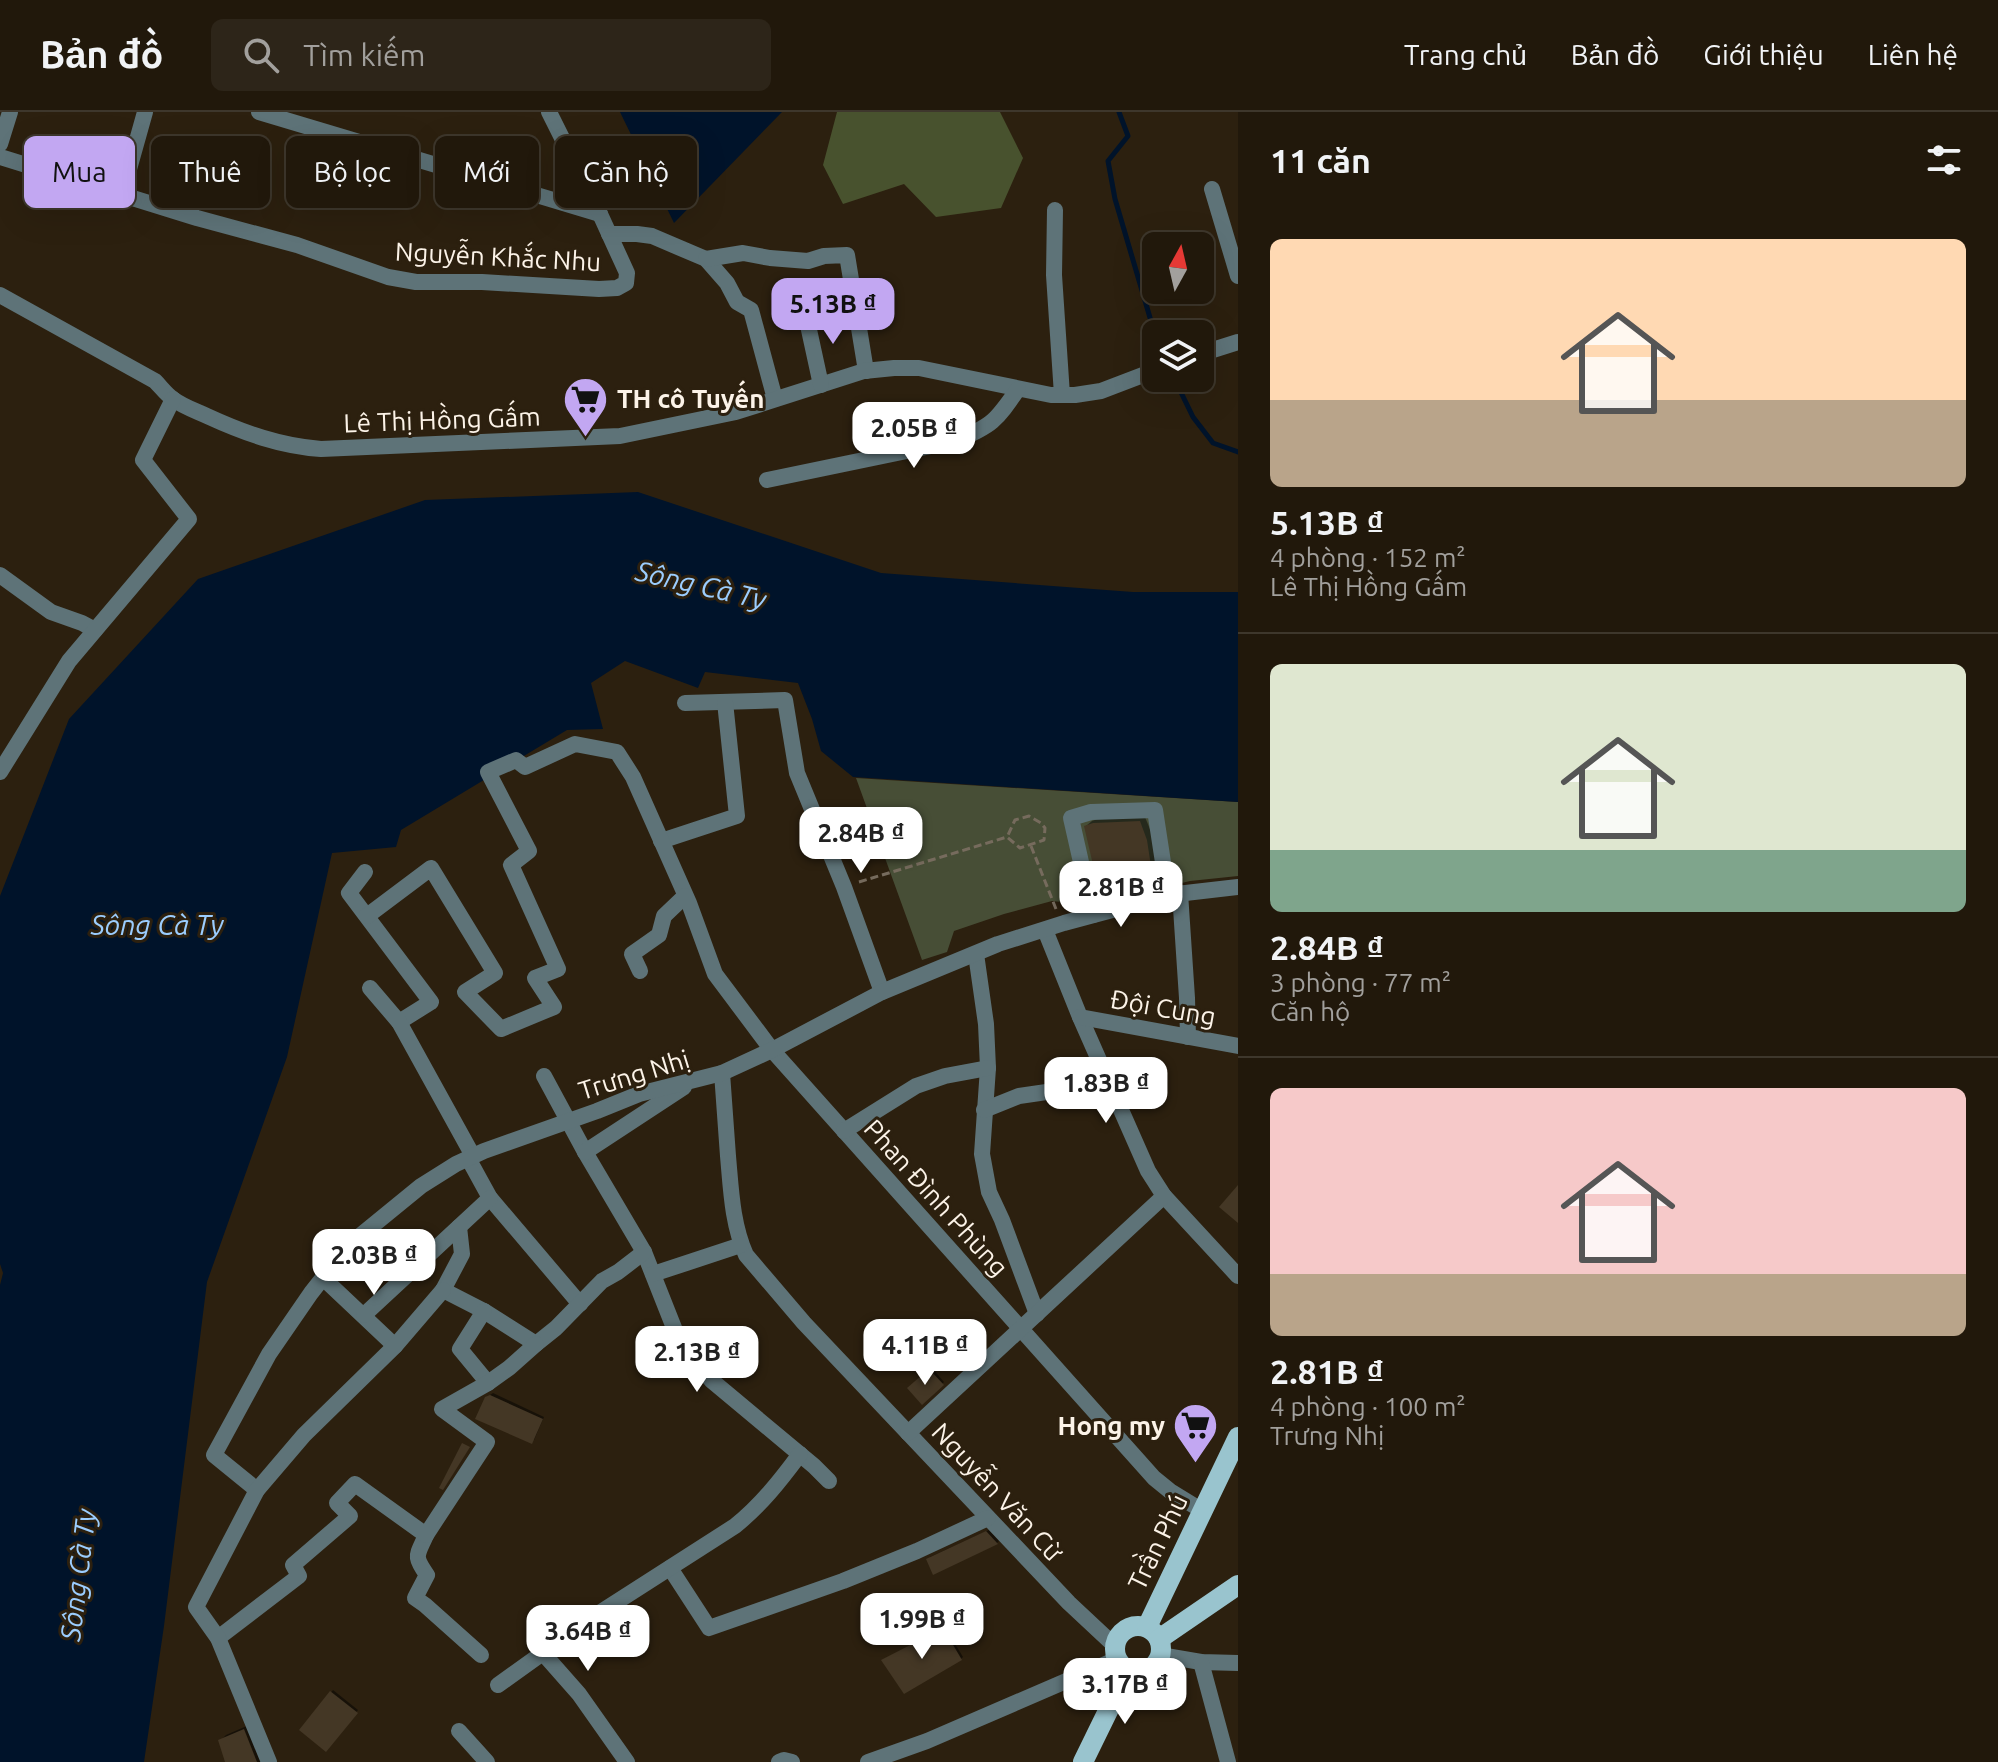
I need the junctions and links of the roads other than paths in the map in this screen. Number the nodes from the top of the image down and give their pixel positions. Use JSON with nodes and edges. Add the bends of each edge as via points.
{"nodes":[{"id":1,"x":10,"y":112,"type":"edge"},
{"id":2,"x":145,"y":112,"type":"edge"},
{"id":3,"x":259,"y":112,"type":"edge"},
{"id":4,"x":549,"y":112,"type":"edge"},
{"id":5,"x":0,"y":144,"type":"edge"},
{"id":6,"x":135,"y":148,"type":"edge"},
{"id":7,"x":0,"y":157,"type":"edge"},
{"id":8,"x":24,"y":164,"type":"edge"},
{"id":9,"x":1212,"y":189,"type":"dead end"},
{"id":10,"x":135,"y":198,"type":"edge"},
{"id":11,"x":1055,"y":210,"type":"dead end"},
{"id":12,"x":600,"y":214,"type":"junction"},
{"id":13,"x":609,"y":234,"type":"junction"},
{"id":14,"x":706,"y":259,"type":"junction"},
{"id":15,"x":1238,"y":276,"type":"edge"},
{"id":16,"x":0,"y":295,"type":"edge"},
{"id":17,"x":806,"y":316,"type":"dead end"},
{"id":18,"x":1238,"y":342,"type":"edge"},
{"id":19,"x":1214,"y":350,"type":"edge"},
{"id":20,"x":866,"y":371,"type":"junction"},
{"id":21,"x":1142,"y":375,"type":"edge"},
{"id":22,"x":821,"y":385,"type":"junction"},
{"id":23,"x":1018,"y":389,"type":"junction"},
{"id":24,"x":1062,"y":395,"type":"junction"},
{"id":25,"x":173,"y":399,"type":"junction"},
{"id":26,"x":775,"y":399,"type":"junction"},
{"id":27,"x":767,"y":480,"type":"dead end"},
{"id":28,"x":0,"y":575,"type":"edge"},
{"id":29,"x":95,"y":630,"type":"junction"},
{"id":30,"x":725,"y":702,"type":"junction"},
{"id":31,"x":685,"y":703,"type":"dead end"},
{"id":32,"x":0,"y":772,"type":"edge"},
{"id":33,"x":661,"y":841,"type":"junction"},
{"id":34,"x":365,"y":872,"type":"dead end"},
{"id":35,"x":1238,"y":887,"type":"edge"},
{"id":36,"x":1174,"y":894,"type":"junction"},
{"id":37,"x":685,"y":896,"type":"junction"},
{"id":38,"x":1093,"y":915,"type":"junction"},
{"id":39,"x":367,"y":916,"type":"junction"},
{"id":40,"x":1045,"y":930,"type":"junction"},
{"id":41,"x":976,"y":954,"type":"junction"},
{"id":42,"x":640,"y":971,"type":"dead end"},
{"id":43,"x":370,"y":988,"type":"dead end"},
{"id":44,"x":882,"y":992,"type":"junction"},
{"id":45,"x":1080,"y":1017,"type":"junction"},
{"id":46,"x":399,"y":1022,"type":"junction"},
{"id":47,"x":1188,"y":1037,"type":"junction"},
{"id":48,"x":1238,"y":1046,"type":"edge"},
{"id":49,"x":772,"y":1050,"type":"junction"},
{"id":50,"x":988,"y":1068,"type":"junction"},
{"id":51,"x":722,"y":1073,"type":"junction"},
{"id":52,"x":544,"y":1076,"type":"dead end"},
{"id":53,"x":694,"y":1080,"type":"junction"},
{"id":54,"x":1081,"y":1087,"type":"dead end"},
{"id":55,"x":984,"y":1110,"type":"junction"},
{"id":56,"x":568,"y":1121,"type":"junction"},
{"id":57,"x":844,"y":1131,"type":"junction"},
{"id":58,"x":585,"y":1152,"type":"junction"},
{"id":59,"x":470,"y":1157,"type":"junction"},
{"id":60,"x":1164,"y":1196,"type":"junction"},
{"id":61,"x":490,"y":1198,"type":"junction"},
{"id":62,"x":459,"y":1227,"type":"junction"},
{"id":63,"x":741,"y":1245,"type":"junction"},
{"id":64,"x":644,"y":1252,"type":"junction"},
{"id":65,"x":653,"y":1274,"type":"junction"},
{"id":66,"x":1238,"y":1276,"type":"edge"},
{"id":67,"x":323,"y":1278,"type":"junction"},
{"id":68,"x":443,"y":1290,"type":"junction"},
{"id":69,"x":580,"y":1304,"type":"junction"},
{"id":70,"x":484,"y":1311,"type":"junction"},
{"id":71,"x":1037,"y":1314,"type":"junction"},
{"id":72,"x":364,"y":1315,"type":"junction"},
{"id":73,"x":1021,"y":1329,"type":"junction"},
{"id":74,"x":536,"y":1344,"type":"junction"},
{"id":75,"x":395,"y":1346,"type":"junction"},
{"id":76,"x":488,"y":1383,"type":"junction"},
{"id":77,"x":908,"y":1433,"type":"junction"},
{"id":78,"x":1238,"y":1437,"type":"edge"},
{"id":79,"x":800,"y":1454,"type":"junction"},
{"id":80,"x":829,"y":1481,"type":"dead end"},
{"id":81,"x":257,"y":1490,"type":"junction"},
{"id":82,"x":1201,"y":1510,"type":"junction"},
{"id":83,"x":988,"y":1518,"type":"junction"},
{"id":84,"x":426,"y":1535,"type":"junction"},
{"id":85,"x":670,"y":1568,"type":"junction"},
{"id":86,"x":1238,"y":1585,"type":"edge"},
{"id":87,"x":218,"y":1638,"type":"junction"},
{"id":88,"x":1155,"y":1640,"type":"junction"},
{"id":89,"x":542,"y":1652,"type":"junction"},
{"id":90,"x":481,"y":1655,"type":"dead end"},
{"id":91,"x":1120,"y":1658,"type":"junction"},
{"id":92,"x":1201,"y":1662,"type":"junction"},
{"id":93,"x":1238,"y":1663,"type":"edge"},
{"id":94,"x":498,"y":1685,"type":"dead end"},
{"id":95,"x":459,"y":1731,"type":"dead end"},
{"id":96,"x":269,"y":1762,"type":"edge"},
{"id":97,"x":487,"y":1762,"type":"edge"},
{"id":98,"x":627,"y":1762,"type":"edge"},
{"id":99,"x":779,"y":1762,"type":"edge"},
{"id":100,"x":792,"y":1762,"type":"edge"},
{"id":101,"x":868,"y":1762,"type":"edge"},
{"id":102,"x":1083,"y":1762,"type":"edge"},
{"id":103,"x":1228,"y":1762,"type":"edge"}],
"edges":[{"from":1,"to":5,"type":"street"},
{"from":2,"to":6,"type":"street"},
{"from":3,"to":12,"type":"street"},
{"from":4,"to":12,"type":"street"},
{"from":7,"to":8,"type":"street","name":"Nguyễn Khắc Nhu"},
{"from":9,"to":15,"type":"street"},
{"from":10,"to":13,"type":"street","name":"Nguyễn Khắc Nhu","via":[[402,280],[617,288],[626,283],[627,273]]},
{"from":11,"to":24,"type":"street"},
{"from":12,"to":13,"type":"street"},
{"from":13,"to":14,"type":"street","via":[[652,236]]},
{"from":14,"to":20,"type":"street","via":[[743,253],[808,261],[847,255]]},
{"from":14,"to":26,"type":"street","via":[[737,302],[751,310]]},
{"from":16,"to":25,"type":"street","name":"Lê Thị Hồng Gấm","via":[[155,381]]},
{"from":17,"to":22,"type":"street"},
{"from":18,"to":19,"type":"street"},
{"from":20,"to":22,"type":"street","name":"Lê Thị Hồng Gấm"},
{"from":20,"to":23,"type":"street","name":"Lê Thị Hồng Gấm","via":[[919,368]]},
{"from":21,"to":24,"type":"street","name":"Lê Thị Hồng Gấm","via":[[1101,391]]},
{"from":22,"to":26,"type":"street","name":"Lê Thị Hồng Gấm"},
{"from":23,"to":24,"type":"street","name":"Lê Thị Hồng Gấm"},
{"from":23,"to":27,"type":"street","via":[[993,422],[955,441]]},
{"from":25,"to":26,"type":"street","name":"Lê Thị Hồng Gấm","via":[[255,436],[321,449],[620,436]]},
{"from":25,"to":29,"type":"street","via":[[143,460],[189,519]]},
{"from":28,"to":29,"type":"street","via":[[51,612]]},
{"from":29,"to":32,"type":"street","via":[[69,661]]},
{"from":30,"to":31,"type":"street"},
{"from":30,"to":33,"type":"street","via":[[737,816]]},
{"from":30,"to":44,"type":"street","via":[[785,700],[797,773]]},
{"from":33,"to":37,"type":"street","name":"Phan Đình Phùng"},
{"from":33,"to":39,"type":"street","name":"Phan Đình Phùng","via":[[617,752],[575,744],[525,767],[516,760],[488,772],[529,851],[511,865],[558,969],[535,978],[554,1007],[501,1029],[465,992],[495,973],[431,868]]},
{"from":34,"to":39,"type":"street","via":[[349,893]]},
{"from":35,"to":36,"type":"street","name":"Trưng Nhị"},
{"from":36,"to":38,"type":"street","name":"Trưng Nhị"},
{"from":36,"to":38,"type":"street","via":[[1155,810],[1091,812],[1071,818]]},
{"from":36,"to":47,"type":"street"},
{"from":37,"to":42,"type":"street","via":[[664,916],[659,935],[632,954]]},
{"from":37,"to":49,"type":"street","name":"Phan Đình Phùng","via":[[715,974]]},
{"from":38,"to":40,"type":"street","name":"Trưng Nhị"},
{"from":39,"to":46,"type":"street","via":[[431,1002]]},
{"from":40,"to":41,"type":"street","name":"Trưng Nhị"},
{"from":40,"to":45,"type":"street"},
{"from":41,"to":44,"type":"street","name":"Trưng Nhị"},
{"from":41,"to":50,"type":"street"},
{"from":43,"to":46,"type":"street"},
{"from":44,"to":49,"type":"street","name":"Trưng Nhị"},
{"from":45,"to":47,"type":"street","name":"Đội Cung"},
{"from":45,"to":60,"type":"street"},
{"from":46,"to":59,"type":"street"},
{"from":47,"to":48,"type":"street","name":"Đội Cung"},
{"from":49,"to":51,"type":"street","name":"Trưng Nhị"},
{"from":49,"to":57,"type":"street","name":"Phan Đình Phùng"},
{"from":50,"to":55,"type":"street"},
{"from":50,"to":57,"type":"street","via":[[916,1086]]},
{"from":51,"to":53,"type":"street","name":"Trưng Nhị"},
{"from":51,"to":63,"type":"street","name":"Nguyễn Văn Cừ","via":[[731,1192]]},
{"from":52,"to":56,"type":"street"},
{"from":53,"to":56,"type":"street","name":"Trưng Nhị"},
{"from":53,"to":58,"type":"street"},
{"from":54,"to":55,"type":"street","via":[[1019,1096]]},
{"from":55,"to":71,"type":"street","via":[[982,1154],[989,1192]]},
{"from":56,"to":58,"type":"street"},
{"from":56,"to":59,"type":"street","name":"Trưng Nhị"},
{"from":57,"to":73,"type":"street","name":"Phan Đình Phùng"},
{"from":58,"to":64,"type":"street"},
{"from":59,"to":61,"type":"street"},
{"from":59,"to":67,"type":"street","name":"Trưng Nhị","via":[[421,1186],[361,1235]]},
{"from":60,"to":66,"type":"street"},
{"from":60,"to":71,"type":"street"},
{"from":61,"to":62,"type":"street"},
{"from":61,"to":69,"type":"street"},
{"from":62,"to":68,"type":"street","via":[[462,1254]]},
{"from":62,"to":72,"type":"street"},
{"from":63,"to":65,"type":"street"},
{"from":63,"to":77,"type":"street","name":"Nguyễn Văn Cừ","via":[[804,1323]]},
{"from":64,"to":65,"type":"street"},
{"from":64,"to":69,"type":"street"},
{"from":65,"to":79,"type":"street","via":[[682,1348],[711,1380]]},
{"from":67,"to":72,"type":"street"},
{"from":67,"to":81,"type":"street","name":"Trưng Nhị","via":[[269,1354],[214,1455]]},
{"from":68,"to":70,"type":"street"},
{"from":68,"to":75,"type":"street"},
{"from":69,"to":74,"type":"street"},
{"from":70,"to":74,"type":"street"},
{"from":70,"to":76,"type":"street","via":[[460,1349]]},
{"from":71,"to":73,"type":"street"},
{"from":72,"to":75,"type":"street"},
{"from":73,"to":77,"type":"street"},
{"from":73,"to":82,"type":"street","name":"Phan Đình Phùng","via":[[1154,1478]]},
{"from":74,"to":76,"type":"street"},
{"from":75,"to":81,"type":"street","via":[[304,1435]]},
{"from":76,"to":84,"type":"street","via":[[442,1409],[487,1442]]},
{"from":77,"to":83,"type":"street","name":"Nguyễn Văn Cừ"},
{"from":78,"to":82,"type":"main road","name":"Trần Phú"},
{"from":79,"to":80,"type":"street"},
{"from":79,"to":85,"type":"street","via":[[756,1508]]},
{"from":81,"to":87,"type":"street","via":[[196,1607]]},
{"from":82,"to":88,"type":"main road","name":"Trần Phú"},
{"from":83,"to":85,"type":"street","via":[[843,1581],[709,1628]]},
{"from":83,"to":91,"type":"street","name":"Nguyễn Văn Cừ"},
{"from":84,"to":87,"type":"street","via":[[355,1484],[337,1503],[350,1516],[293,1565],[299,1576]]},
{"from":84,"to":90,"type":"street","via":[[417,1561],[427,1575],[415,1598]]},
{"from":85,"to":89,"type":"street"},
{"from":86,"to":88,"type":"main road"},
{"from":87,"to":96,"type":"street"},
{"from":88,"to":91,"type":"main road","via":[[1151,1668],[1144,1671]]},
{"from":88,"to":91,"type":"main road","via":[[1140,1626],[1126,1629],[1117,1639]]},
{"from":88,"to":92,"type":"street"},
{"from":89,"to":94,"type":"street"},
{"from":89,"to":98,"type":"street"},
{"from":91,"to":101,"type":"street"},
{"from":91,"to":102,"type":"main road"},
{"from":92,"to":93,"type":"street"},
{"from":92,"to":103,"type":"street"},
{"from":95,"to":97,"type":"street"},
{"from":99,"to":100,"type":"street"}]}
